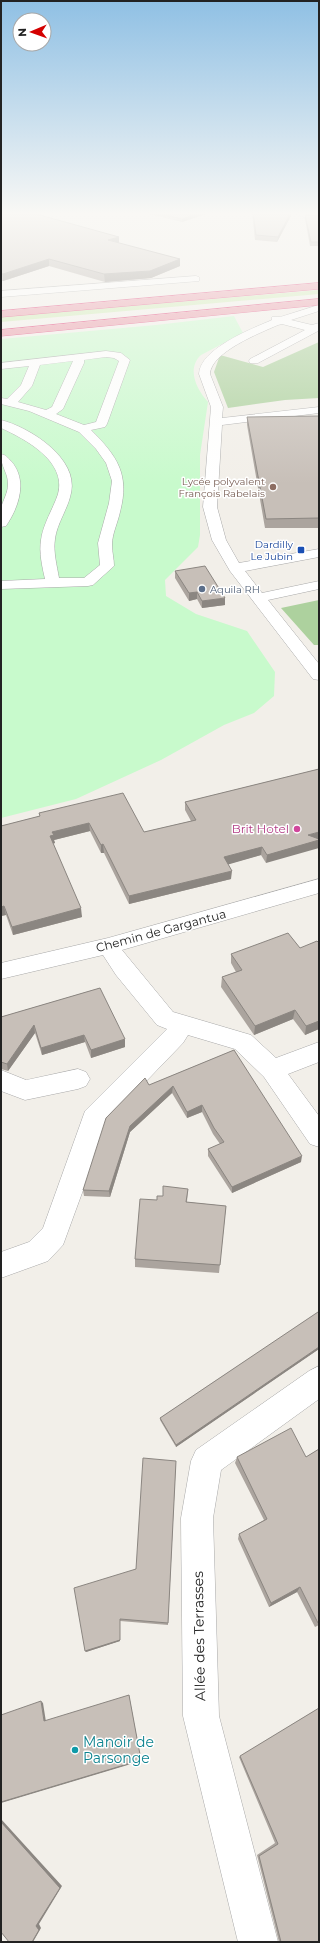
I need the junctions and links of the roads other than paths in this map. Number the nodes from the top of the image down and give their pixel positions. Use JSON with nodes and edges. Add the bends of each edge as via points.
{"nodes":[{"id":1,"x":49,"y":303,"type":"edge"},
{"id":2,"x":121,"y":303,"type":"edge"},
{"id":3,"x":246,"y":303,"type":"edge"},
{"id":4,"x":312,"y":303,"type":"edge"},
{"id":5,"x":1,"y":307,"type":"edge"},
{"id":6,"x":319,"y":308,"type":"edge"},
{"id":7,"x":1,"y":314,"type":"edge"},
{"id":8,"x":281,"y":320,"type":"junction"},
{"id":9,"x":1,"y":325,"type":"edge"},
{"id":10,"x":316,"y":328,"type":"edge"},
{"id":11,"x":1,"y":332,"type":"edge"},
{"id":12,"x":78,"y":358,"type":"junction"},
{"id":13,"x":254,"y":361,"type":"dead end"},
{"id":14,"x":36,"y":362,"type":"junction"},
{"id":15,"x":1,"y":366,"type":"edge"},
{"id":16,"x":5,"y":402,"type":"edge"},
{"id":17,"x":319,"y":410,"type":"edge"},
{"id":18,"x":46,"y":414,"type":"junction"},
{"id":19,"x":215,"y":422,"type":"junction"},
{"id":20,"x":1,"y":424,"type":"edge"},
{"id":21,"x":83,"y":429,"type":"junction"},
{"id":22,"x":1,"y":458,"type":"edge"},
{"id":23,"x":1,"y":523,"type":"edge"},
{"id":24,"x":319,"y":553,"type":"edge"},
{"id":25,"x":235,"y":568,"type":"junction"},
{"id":26,"x":53,"y":583,"type":"junction"},
{"id":27,"x":1,"y":585,"type":"edge"},
{"id":28,"x":319,"y":586,"type":"edge"},
{"id":29,"x":258,"y":598,"type":"junction"},
{"id":30,"x":319,"y":675,"type":"edge"},
{"id":31,"x":319,"y":886,"type":"edge"},
{"id":32,"x":108,"y":946,"type":"junction"},
{"id":33,"x":1,"y":971,"type":"edge"},
{"id":34,"x":182,"y":1024,"type":"junction"},
{"id":35,"x":319,"y":1052,"type":"edge"},
{"id":36,"x":272,"y":1070,"type":"junction"},
{"id":37,"x":78,"y":1079,"type":"dead end"},
{"id":38,"x":1,"y":1080,"type":"edge"},
{"id":39,"x":319,"y":1136,"type":"edge"},
{"id":40,"x":1,"y":1265,"type":"edge"},
{"id":41,"x":319,"y":1381,"type":"edge"},
{"id":42,"x":258,"y":1942,"type":"edge"}],
"edges":[{"from":1,"to":5,"type":"highway"},
{"from":2,"to":7,"type":"highway"},
{"from":3,"to":9,"type":"highway"},
{"from":4,"to":11,"type":"highway"},
{"from":6,"to":8,"type":"street"},
{"from":8,"to":10,"type":"street"},
{"from":8,"to":19,"type":"street","via":[[256,323],[210,359],[204,368],[206,383],[215,398]]},
{"from":10,"to":13,"type":"street"},
{"from":12,"to":14,"type":"street"},
{"from":12,"to":18,"type":"street","via":[[79,364],[57,409]]},
{"from":12,"to":21,"type":"street","via":[[106,354],[117,355],[125,360],[101,424]]},
{"from":14,"to":15,"type":"street"},
{"from":14,"to":16,"type":"street","via":[[35,370],[19,397]]},
{"from":16,"to":18,"type":"street"},
{"from":17,"to":19,"type":"street"},
{"from":18,"to":21,"type":"street"},
{"from":19,"to":25,"type":"street","via":[[210,507],[219,540]]},
{"from":20,"to":26,"type":"street","via":[[29,436],[55,458],[64,476],[65,492],[48,539],[48,560]]},
{"from":21,"to":26,"type":"street","via":[[112,463],[118,482],[116,503],[105,543],[107,566],[88,582]]},
{"from":22,"to":23,"type":"street","via":[[11,470],[15,490]]},
{"from":24,"to":25,"type":"street"},
{"from":25,"to":29,"type":"street"},
{"from":26,"to":27,"type":"street"},
{"from":28,"to":29,"type":"street"},
{"from":29,"to":30,"type":"street"},
{"from":31,"to":32,"type":"street","name":"Chemin de Gargantua"},
{"from":32,"to":33,"type":"street","name":"Chemin de Gargantua"},
{"from":32,"to":34,"type":"street","via":[[165,1019]]},
{"from":34,"to":36,"type":"street","via":[[243,1042]]},
{"from":34,"to":40,"type":"street","via":[[175,1036],[94,1119],[53,1236],[38,1252]]},
{"from":35,"to":36,"type":"street"},
{"from":36,"to":39,"type":"street"},
{"from":37,"to":38,"type":"street","via":[[25,1090]]},
{"from":41,"to":42,"type":"street","name":"Allée des Terrasses","via":[[207,1462],[198,1518],[201,1716]]}]}
